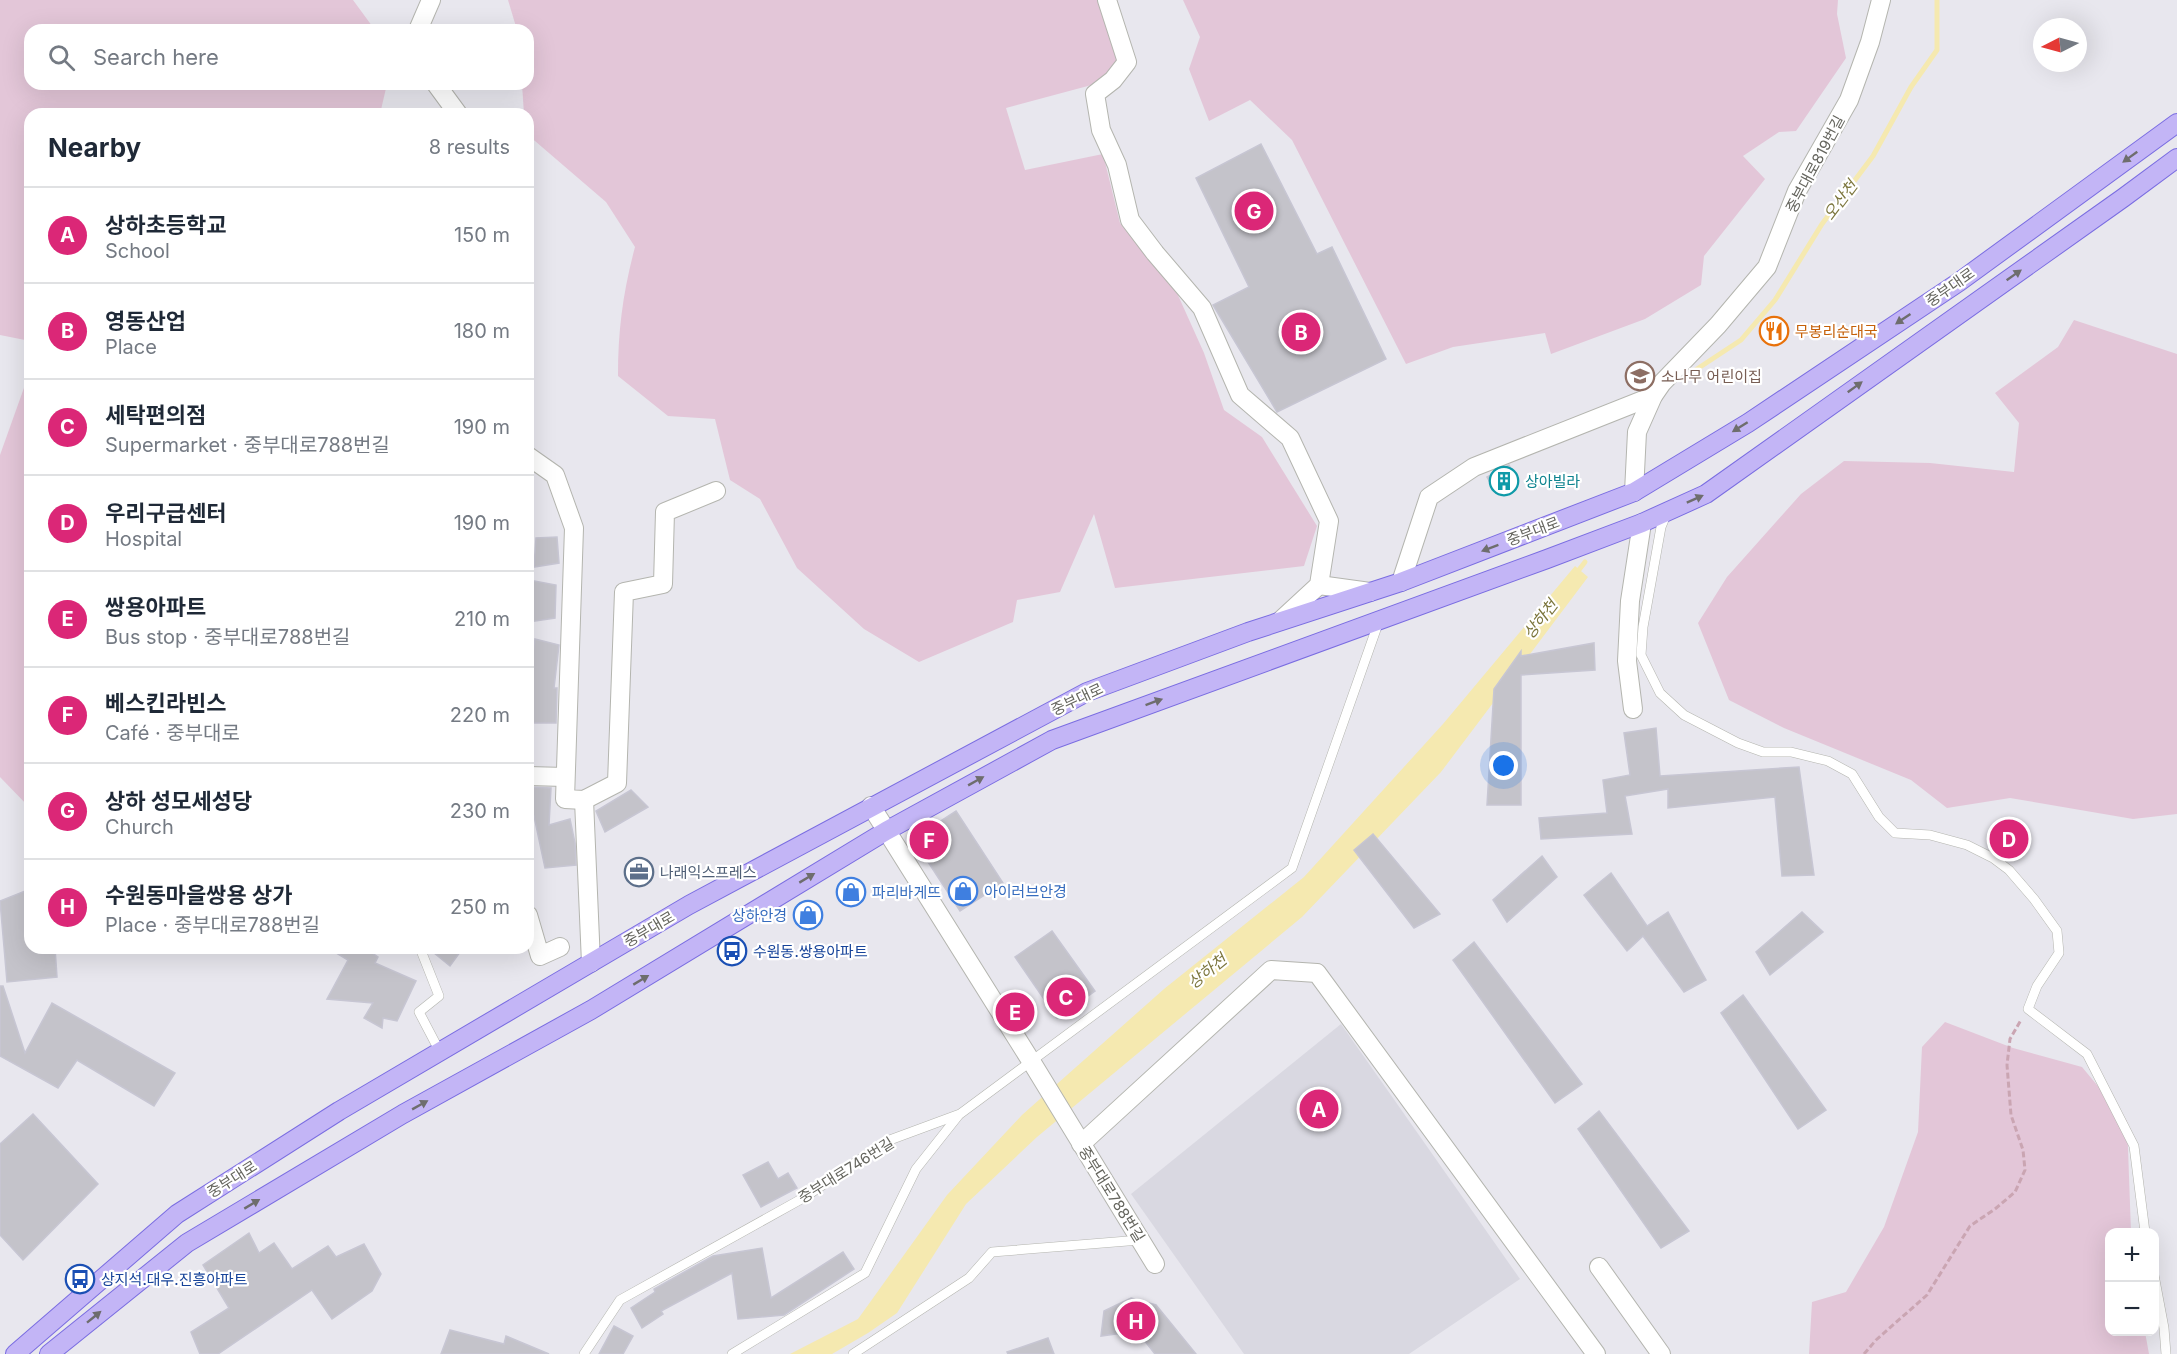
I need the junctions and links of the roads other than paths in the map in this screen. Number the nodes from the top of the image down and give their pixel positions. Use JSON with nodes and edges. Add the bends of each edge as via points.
{"nodes":[{"id":1,"x":431,"y":0,"type":"edge"},
{"id":2,"x":1107,"y":0,"type":"edge"},
{"id":3,"x":1881,"y":0,"type":"edge"},
{"id":4,"x":421,"y":24,"type":"edge"},
{"id":5,"x":440,"y":90,"type":"edge"},
{"id":6,"x":454,"y":108,"type":"edge"},
{"id":7,"x":2177,"y":123,"type":"edge"},
{"id":8,"x":2177,"y":158,"type":"edge"},
{"id":9,"x":2177,"y":168,"type":"edge"},
{"id":10,"x":2123,"y":198,"type":"junction"},
{"id":11,"x":1653,"y":396,"type":"junction"},
{"id":12,"x":534,"y":460,"type":"edge"},
{"id":13,"x":716,"y":491,"type":"dead end"},
{"id":14,"x":1634,"y":492,"type":"junction"},
{"id":15,"x":1667,"y":512,"type":"junction"},
{"id":16,"x":1642,"y":523,"type":"junction"},
{"id":17,"x":1401,"y":582,"type":"junction"},
{"id":18,"x":1319,"y":585,"type":"junction"},
{"id":19,"x":1370,"y":592,"type":"junction"},
{"id":20,"x":1379,"y":620,"type":"junction"},
{"id":21,"x":1280,"y":621,"type":"junction"},
{"id":22,"x":1633,"y":709,"type":"dead end"},
{"id":23,"x":534,"y":776,"type":"edge"},
{"id":24,"x":565,"y":777,"type":"junction"},
{"id":25,"x":584,"y":800,"type":"junction"},
{"id":26,"x":871,"y":806,"type":"junction"},
{"id":27,"x":886,"y":831,"type":"junction"},
{"id":28,"x":534,"y":936,"type":"edge"},
{"id":29,"x":560,"y":947,"type":"dead end"},
{"id":30,"x":422,"y":954,"type":"edge"},
{"id":31,"x":591,"y":963,"type":"junction"},
{"id":32,"x":440,"y":1052,"type":"junction"},
{"id":33,"x":1033,"y":1064,"type":"junction"},
{"id":34,"x":960,"y":1114,"type":"junction"},
{"id":35,"x":1081,"y":1144,"type":"junction"},
{"id":36,"x":2144,"y":1228,"type":"edge"},
{"id":37,"x":1140,"y":1240,"type":"junction"},
{"id":38,"x":1155,"y":1264,"type":"dead end"},
{"id":39,"x":1599,"y":1267,"type":"dead end"},
{"id":40,"x":2155,"y":1282,"type":"edge"},
{"id":41,"x":15,"y":1354,"type":"edge"},
{"id":42,"x":49,"y":1354,"type":"edge"},
{"id":43,"x":584,"y":1354,"type":"edge"},
{"id":44,"x":732,"y":1354,"type":"edge"},
{"id":45,"x":854,"y":1354,"type":"edge"},
{"id":46,"x":1596,"y":1354,"type":"edge"},
{"id":47,"x":1660,"y":1354,"type":"edge"},
{"id":48,"x":2166,"y":1354,"type":"edge"}],
"edges":[{"from":1,"to":4,"type":"street"},
{"from":2,"to":18,"type":"street","via":[[1127,62],[1095,94],[1101,130],[1117,165],[1130,220],[1202,308],[1240,395],[1290,438],[1329,521]]},
{"from":3,"to":11,"type":"street","name":"중부대로819번길","via":[[1849,100],[1797,191],[1767,267]]},
{"from":5,"to":6,"type":"street"},
{"from":7,"to":14,"type":"main road","name":"중부대로","one_way":true,"via":[[1959,282],[1748,423]]},
{"from":8,"to":10,"type":"main road","name":"중부대로"},
{"from":9,"to":10,"type":"main road"},
{"from":15,"to":10,"type":"main road","name":"중부대로","one_way":true,"via":[[1706,494]]},
{"from":11,"to":14,"type":"street","via":[[1637,432]]},
{"from":11,"to":17,"type":"street","via":[[1474,467],[1429,497]]},
{"from":12,"to":24,"type":"street","via":[[555,475],[574,528]]},
{"from":13,"to":25,"type":"street","via":[[665,512],[663,584],[624,592],[617,783]]},
{"from":14,"to":17,"type":"main road","name":"중부대로","one_way":true},
{"from":15,"to":16,"type":"main road","name":"중부대로"},
{"from":15,"to":36,"type":"lane","via":[[1661,527],[1641,655],[1660,693],[1684,715],[1738,743],[1763,752],[1791,752],[1828,761],[1852,774],[1879,817],[1895,833],[1930,835],[1967,845],[2009,870],[2057,932],[2059,953],[2037,986],[2028,1010],[2086,1054],[2134,1146]]},
{"from":16,"to":20,"type":"main road","name":"중부대로"},
{"from":16,"to":22,"type":"street","via":[[1627,651]]},
{"from":17,"to":19,"type":"main road","name":"중부대로"},
{"from":18,"to":19,"type":"street"},
{"from":18,"to":21,"type":"street"},
{"from":19,"to":21,"type":"main road","name":"중부대로"},
{"from":27,"to":20,"type":"main road","name":"중부대로","one_way":true,"via":[[1052,740]]},
{"from":20,"to":33,"type":"lane","via":[[1292,868]]},
{"from":21,"to":26,"type":"main road","name":"중부대로","via":[[1087,692]]},
{"from":23,"to":24,"type":"street"},
{"from":24,"to":25,"type":"street","via":[[565,799]]},
{"from":25,"to":31,"type":"street"},
{"from":26,"to":27,"type":"street"},
{"from":26,"to":31,"type":"main road","name":"중부대로"},
{"from":27,"to":33,"type":"street"},
{"from":42,"to":27,"type":"main road","name":"중부대로","one_way":true,"via":[[188,1243],[403,1114],[591,1010]]},
{"from":28,"to":29,"type":"street","via":[[540,956]]},
{"from":30,"to":32,"type":"lane","via":[[439,996],[419,1012]]},
{"from":31,"to":32,"type":"main road","name":"중부대로"},
{"from":32,"to":41,"type":"main road","name":"중부대로","via":[[177,1214]]},
{"from":33,"to":34,"type":"lane","name":"중부대로746번길"},
{"from":33,"to":35,"type":"street","name":"중부대로788번길"},
{"from":34,"to":43,"type":"lane","name":"중부대로746번길","via":[[887,1141],[805,1197],[620,1300]]},
{"from":34,"to":44,"type":"lane","via":[[916,1168],[865,1273]]},
{"from":35,"to":37,"type":"street","name":"중부대로788번길"},
{"from":35,"to":46,"type":"street","via":[[1270,970],[1317,973]]},
{"from":37,"to":38,"type":"street","name":"중부대로788번길"},
{"from":37,"to":45,"type":"lane","via":[[992,1252],[969,1278]]},
{"from":39,"to":47,"type":"street"},
{"from":40,"to":48,"type":"lane"}]}
